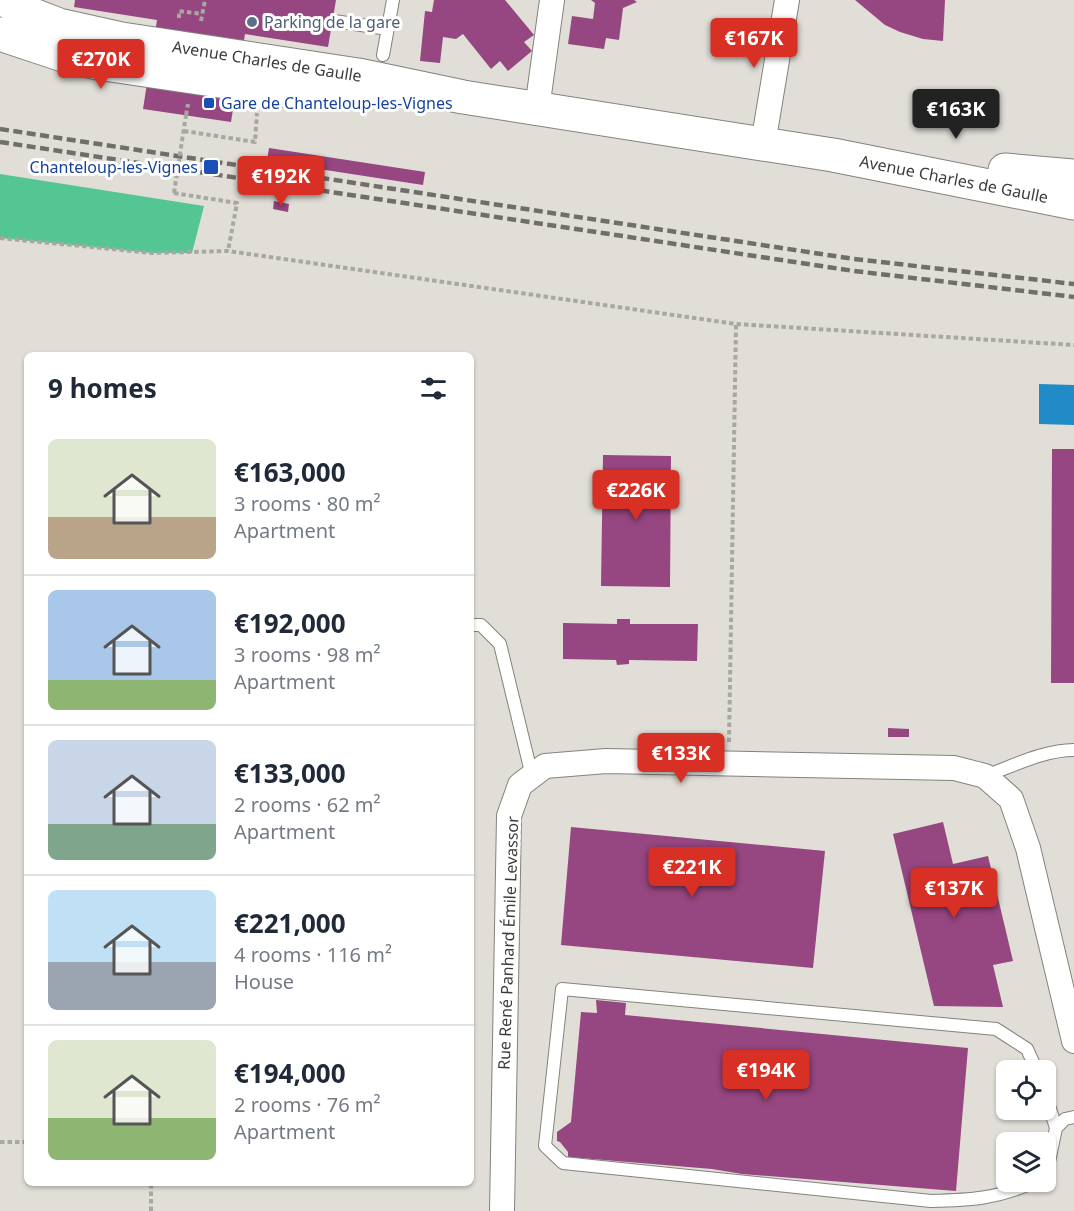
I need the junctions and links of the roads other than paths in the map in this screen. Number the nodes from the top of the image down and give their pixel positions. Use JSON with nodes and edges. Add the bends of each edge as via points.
{"nodes":[{"id":1,"x":5,"y":0,"type":"edge"},
{"id":2,"x":393,"y":0,"type":"edge"},
{"id":3,"x":552,"y":0,"type":"edge"},
{"id":4,"x":787,"y":0,"type":"edge"},
{"id":5,"x":334,"y":21,"type":"dead end"},
{"id":6,"x":388,"y":29,"type":"junction"},
{"id":7,"x":0,"y":34,"type":"edge"},
{"id":8,"x":383,"y":55,"type":"dead end"},
{"id":9,"x":463,"y":97,"type":"junction"},
{"id":10,"x":537,"y":109,"type":"junction"},
{"id":11,"x":763,"y":144,"type":"junction"},
{"id":12,"x":833,"y":155,"type":"junction"},
{"id":13,"x":1074,"y":176,"type":"edge"},
{"id":14,"x":1074,"y":203,"type":"edge"},
{"id":15,"x":474,"y":625,"type":"edge"},
{"id":16,"x":1074,"y":750,"type":"edge"},
{"id":17,"x":532,"y":776,"type":"junction"},
{"id":18,"x":985,"y":776,"type":"junction"},
{"id":19,"x":1074,"y":1041,"type":"edge"},
{"id":20,"x":1032,"y":1060,"type":"edge"},
{"id":21,"x":1074,"y":1117,"type":"edge"},
{"id":22,"x":1054,"y":1120,"type":"edge"},
{"id":23,"x":1056,"y":1128,"type":"junction"},
{"id":24,"x":1055,"y":1132,"type":"edge"},
{"id":25,"x":1006,"y":1192,"type":"edge"},
{"id":26,"x":502,"y":1211,"type":"edge"}],
"edges":[{"from":1,"to":9,"type":"main road","name":"Avenue Charles de Gaulle","via":[[39,17],[91,34],[358,75]]},
{"from":2,"to":6,"type":"lane"},
{"from":3,"to":10,"type":"street"},
{"from":4,"to":11,"type":"street"},
{"from":5,"to":6,"type":"lane"},
{"from":6,"to":8,"type":"lane"},
{"from":7,"to":9,"type":"main road","name":"Avenue Charles de Gaulle","via":[[97,63],[217,82],[297,91]]},
{"from":9,"to":10,"type":"main road","name":"Avenue Charles de Gaulle"},
{"from":10,"to":11,"type":"main road","name":"Avenue Charles de Gaulle"},
{"from":11,"to":12,"type":"main road","name":"Avenue Charles de Gaulle"},
{"from":12,"to":13,"type":"main road","name":"Avenue Charles de Gaulle"},
{"from":12,"to":14,"type":"main road","name":"Avenue Charles de Gaulle"},
{"from":15,"to":17,"type":"lane","via":[[481,625],[500,644]]},
{"from":16,"to":18,"type":"lane"},
{"from":17,"to":18,"type":"street","via":[[545,766],[606,761],[954,768]]},
{"from":17,"to":26,"type":"street","name":"Rue René Panhard Émile Levassor","via":[[520,785],[509,816]]},
{"from":18,"to":19,"type":"street","via":[[1011,799],[1028,848]]},
{"from":20,"to":25,"type":"lane","via":[[1026,1049],[996,1029],[562,988],[545,1146],[563,1163],[931,1201],[977,1200]]},
{"from":21,"to":23,"type":"lane"},
{"from":22,"to":23,"type":"lane"},
{"from":23,"to":24,"type":"lane"}]}
